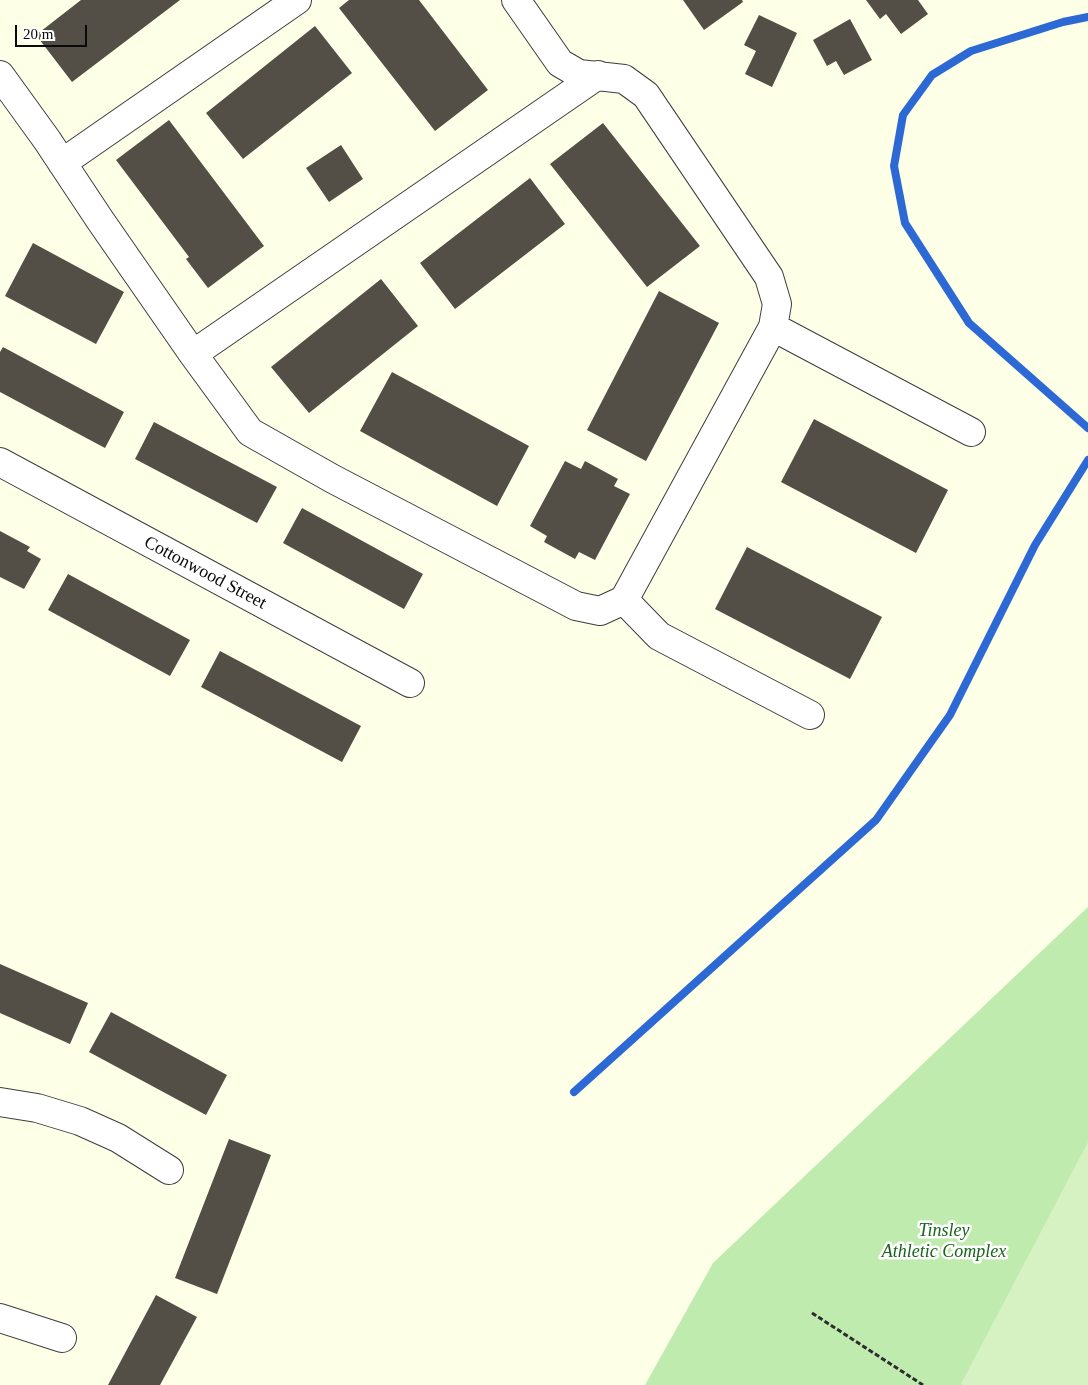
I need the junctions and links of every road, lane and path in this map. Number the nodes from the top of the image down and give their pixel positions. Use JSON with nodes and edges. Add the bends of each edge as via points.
{"nodes":[{"id":1,"x":298,"y":0,"type":"edge"},
{"id":2,"x":516,"y":0,"type":"edge"},
{"id":3,"x":0,"y":75,"type":"edge"},
{"id":4,"x":598,"y":75,"type":"junction"},
{"id":5,"x":62,"y":162,"type":"junction"},
{"id":6,"x":773,"y":327,"type":"junction"},
{"id":7,"x":193,"y":354,"type":"junction"},
{"id":8,"x":971,"y":432,"type":"dead end"},
{"id":9,"x":0,"y":462,"type":"edge"},
{"id":10,"x":624,"y":600,"type":"junction"},
{"id":11,"x":410,"y":684,"type":"dead end"},
{"id":12,"x":810,"y":715,"type":"dead end"},
{"id":13,"x":0,"y":1102,"type":"edge"},
{"id":14,"x":169,"y":1170,"type":"dead end"},
{"id":15,"x":812,"y":1313,"type":"dead end"},
{"id":16,"x":0,"y":1318,"type":"edge"},
{"id":17,"x":62,"y":1338,"type":"dead end"},
{"id":18,"x":923,"y":1385,"type":"edge"}],
"edges":[{"from":1,"to":5,"type":"street"},
{"from":2,"to":4,"type":"street","via":[[560,63],[579,74]]},
{"from":3,"to":5,"type":"street"},
{"from":4,"to":6,"type":"street","via":[[624,79],[646,95],[769,277],[777,304]]},
{"from":4,"to":7,"type":"street"},
{"from":5,"to":7,"type":"street"},
{"from":6,"to":8,"type":"street"},
{"from":6,"to":10,"type":"street"},
{"from":7,"to":10,"type":"street","via":[[250,432],[576,606],[600,611]]},
{"from":9,"to":11,"type":"street","name":"Cottonwood Street"},
{"from":10,"to":12,"type":"street","via":[[659,636]]},
{"from":13,"to":14,"type":"street","via":[[37,1108],[80,1121],[118,1138]]},
{"from":15,"to":18,"type":"path"},
{"from":16,"to":17,"type":"street"}]}
